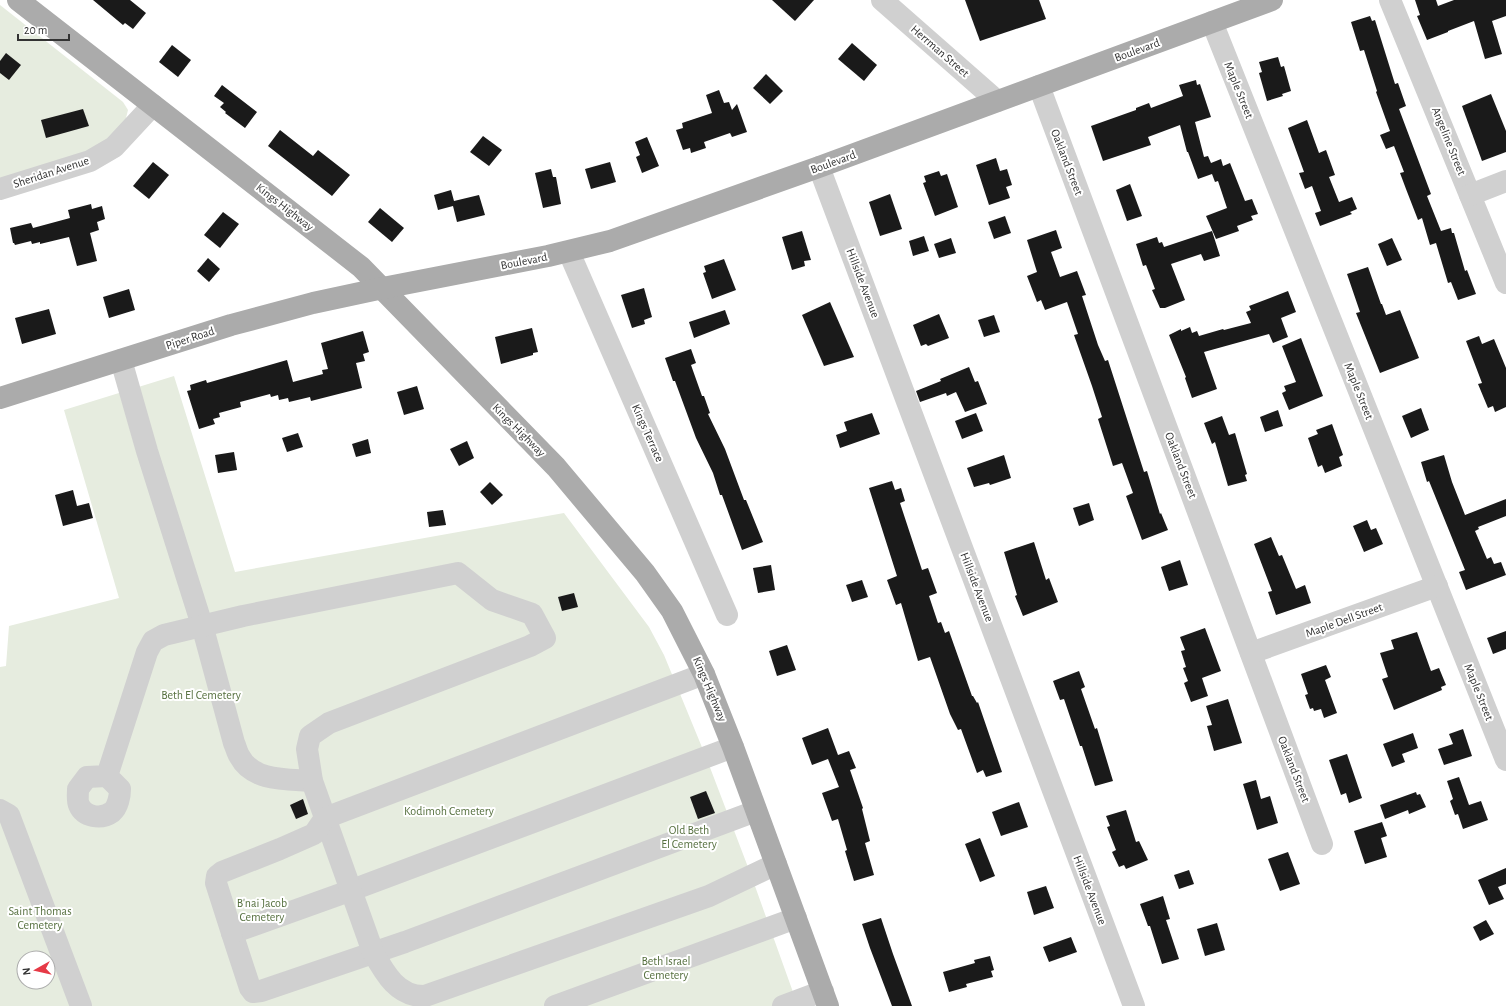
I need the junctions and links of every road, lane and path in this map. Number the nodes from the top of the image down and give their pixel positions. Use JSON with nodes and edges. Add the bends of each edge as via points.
{"nodes":[{"id":1,"x":18,"y":0,"type":"edge"},
{"id":2,"x":882,"y":0,"type":"edge"},
{"id":3,"x":1272,"y":0,"type":"edge"},
{"id":4,"x":1390,"y":0,"type":"edge"},
{"id":5,"x":1212,"y":22,"type":"junction"},
{"id":6,"x":1039,"y":86,"type":"junction"},
{"id":7,"x":997,"y":102,"type":"junction"},
{"id":8,"x":153,"y":105,"type":"junction"},
{"id":9,"x":819,"y":167,"type":"junction"},
{"id":10,"x":1506,"y":180,"type":"edge"},
{"id":11,"x":0,"y":189,"type":"edge"},
{"id":12,"x":1470,"y":195,"type":"junction"},
{"id":13,"x":569,"y":252,"type":"junction"},
{"id":14,"x":1506,"y":283,"type":"edge"},
{"id":15,"x":383,"y":288,"type":"junction"},
{"id":16,"x":121,"y":360,"type":"junction"},
{"id":17,"x":0,"y":398,"type":"edge"},
{"id":18,"x":1437,"y":586,"type":"junction"},
{"id":19,"x":728,"y":615,"type":"dead end"},
{"id":20,"x":202,"y":625,"type":"junction"},
{"id":21,"x":1251,"y":653,"type":"junction"},
{"id":22,"x":704,"y":674,"type":"junction"},
{"id":23,"x":733,"y":747,"type":"junction"},
{"id":24,"x":1506,"y":760,"type":"edge"},
{"id":25,"x":106,"y":776,"type":"dead end"},
{"id":26,"x":312,"y":781,"type":"junction"},
{"id":27,"x":0,"y":810,"type":"edge"},
{"id":28,"x":756,"y":811,"type":"junction"},
{"id":29,"x":325,"y":818,"type":"junction"},
{"id":30,"x":1322,"y":844,"type":"dead end"},
{"id":31,"x":776,"y":864,"type":"junction"},
{"id":32,"x":352,"y":890,"type":"junction"},
{"id":33,"x":796,"y":918,"type":"junction"},
{"id":34,"x":232,"y":933,"type":"junction"},
{"id":35,"x":374,"y":952,"type":"junction"},
{"id":36,"x":825,"y":999,"type":"edge"},
{"id":37,"x":81,"y":1006,"type":"edge"},
{"id":38,"x":555,"y":1006,"type":"edge"},
{"id":39,"x":783,"y":1006,"type":"edge"},
{"id":40,"x":1134,"y":1006,"type":"edge"}],
"edges":[{"from":1,"to":8,"type":"main road","name":"Kings Highway"},
{"from":2,"to":7,"type":"street","name":"Herrman Street"},
{"from":3,"to":5,"type":"main road","name":"Boulevard"},
{"from":4,"to":12,"type":"street","name":"Angeline Street"},
{"from":5,"to":6,"type":"main road","name":"Boulevard"},
{"from":5,"to":18,"type":"street","name":"Maple Street"},
{"from":6,"to":7,"type":"main road","name":"Boulevard"},
{"from":6,"to":21,"type":"street","name":"Oakland Street"},
{"from":7,"to":9,"type":"main road","name":"Boulevard"},
{"from":8,"to":11,"type":"street","name":"Sheridan Avenue","via":[[114,147],[90,161]]},
{"from":8,"to":15,"type":"main road","name":"Kings Highway","via":[[362,267]]},
{"from":9,"to":13,"type":"main road","name":"Boulevard","via":[[653,227]]},
{"from":9,"to":40,"type":"street","name":"Hillside Avenue"},
{"from":10,"to":12,"type":"street"},
{"from":12,"to":14,"type":"street","name":"Angeline Street"},
{"from":13,"to":15,"type":"main road","name":"Boulevard"},
{"from":13,"to":19,"type":"street","name":"Kings Terrace"},
{"from":15,"to":16,"type":"main road","name":"Piper Road","via":[[231,325]]},
{"from":15,"to":22,"type":"main road","name":"Kings Highway","via":[[556,467],[645,574],[672,611]]},
{"from":16,"to":17,"type":"main road","name":"Piper Road"},
{"from":16,"to":20,"type":"street"},
{"from":18,"to":21,"type":"street","name":"Maple Dell Street"},
{"from":18,"to":24,"type":"street","name":"Maple Street"},
{"from":20,"to":25,"type":"street","via":[[153,641],[147,652]]},
{"from":20,"to":26,"type":"street","via":[[240,759],[252,770],[266,777]]},
{"from":20,"to":26,"type":"street","via":[[458,573],[492,600],[532,614],[545,638],[329,723],[310,736],[307,749]]},
{"from":21,"to":30,"type":"street","name":"Oakland Street"},
{"from":22,"to":23,"type":"main road","name":"Kings Highway"},
{"from":22,"to":29,"type":"street"},
{"from":23,"to":28,"type":"main road","name":"Kings Highway"},
{"from":23,"to":32,"type":"street"},
{"from":26,"to":29,"type":"street"},
{"from":27,"to":37,"type":"street","via":[[9,815]]},
{"from":28,"to":31,"type":"main road","name":"Kings Highway"},
{"from":28,"to":35,"type":"street"},
{"from":29,"to":32,"type":"street"},
{"from":29,"to":34,"type":"street","via":[[314,834],[217,876],[216,883]]},
{"from":31,"to":33,"type":"main road","name":"Kings Highway"},
{"from":31,"to":35,"type":"street","via":[[709,896],[425,996],[415,996],[401,991],[384,971]]},
{"from":32,"to":34,"type":"street"},
{"from":32,"to":35,"type":"street"},
{"from":33,"to":36,"type":"main road","name":"Kings Highway"},
{"from":33,"to":38,"type":"street"},
{"from":34,"to":35,"type":"street","via":[[250,988],[254,992]]},
{"from":36,"to":39,"type":"street"}]}
